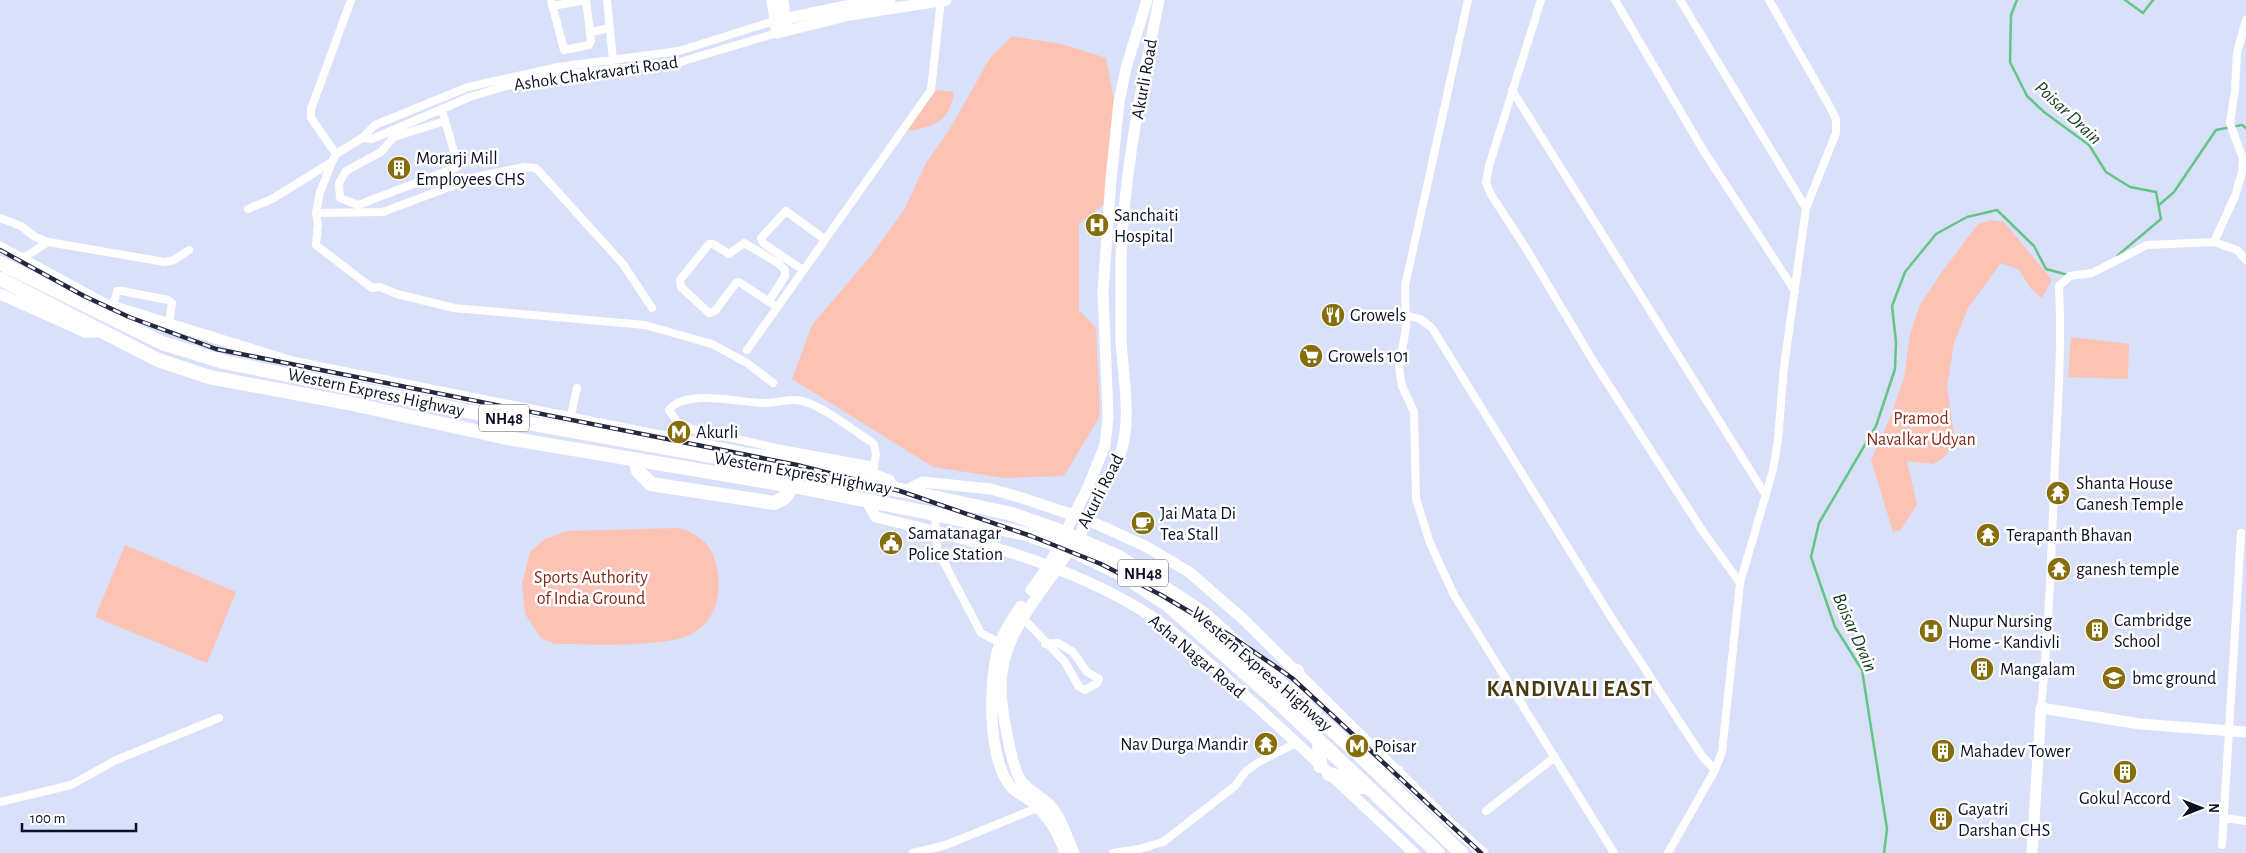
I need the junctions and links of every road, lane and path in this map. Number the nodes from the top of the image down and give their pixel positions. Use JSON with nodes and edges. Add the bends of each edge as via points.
{"nodes":[{"id":1,"x":351,"y":0,"type":"edge"},
{"id":2,"x":586,"y":0,"type":"edge"},
{"id":3,"x":607,"y":0,"type":"edge"},
{"id":4,"x":772,"y":0,"type":"edge"},
{"id":5,"x":783,"y":0,"type":"edge"},
{"id":6,"x":890,"y":0,"type":"edge"},
{"id":7,"x":942,"y":0,"type":"edge"},
{"id":8,"x":1147,"y":0,"type":"edge"},
{"id":9,"x":1159,"y":0,"type":"edge"},
{"id":10,"x":1468,"y":0,"type":"edge"},
{"id":11,"x":1541,"y":0,"type":"edge"},
{"id":12,"x":1614,"y":0,"type":"edge"},
{"id":13,"x":1680,"y":0,"type":"edge"},
{"id":14,"x":1769,"y":0,"type":"edge"},
{"id":15,"x":552,"y":3,"type":"edge"},
{"id":16,"x":2246,"y":20,"type":"edge"},
{"id":17,"x":781,"y":26,"type":"junction"},
{"id":18,"x":610,"y":28,"type":"junction"},
{"id":19,"x":591,"y":32,"type":"junction"},
{"id":20,"x":613,"y":58,"type":"junction"},
{"id":21,"x":614,"y":70,"type":"junction"},
{"id":22,"x":468,"y":86,"type":"junction"},
{"id":23,"x":1512,"y":90,"type":"junction"},
{"id":24,"x":470,"y":98,"type":"junction"},
{"id":25,"x":414,"y":110,"type":"junction"},
{"id":26,"x":442,"y":110,"type":"junction"},
{"id":27,"x":417,"y":120,"type":"junction"},
{"id":28,"x":445,"y":121,"type":"junction"},
{"id":29,"x":375,"y":125,"type":"junction"},
{"id":30,"x":378,"y":135,"type":"junction"},
{"id":31,"x":362,"y":138,"type":"junction"},
{"id":32,"x":382,"y":149,"type":"junction"},
{"id":33,"x":336,"y":154,"type":"junction"},
{"id":34,"x":332,"y":162,"type":"junction"},
{"id":35,"x":2244,"y":172,"type":"edge"},
{"id":36,"x":1806,"y":208,"type":"junction"},
{"id":37,"x":248,"y":209,"type":"dead end"},
{"id":38,"x":316,"y":213,"type":"junction"},
{"id":39,"x":0,"y":218,"type":"edge"},
{"id":40,"x":824,"y":240,"type":"junction"},
{"id":41,"x":48,"y":242,"type":"junction"},
{"id":42,"x":2214,"y":242,"type":"junction"},
{"id":43,"x":0,"y":246,"type":"edge"},
{"id":44,"x":189,"y":250,"type":"dead end"},
{"id":45,"x":22,"y":259,"type":"junction"},
{"id":46,"x":2246,"y":260,"type":"edge"},
{"id":47,"x":0,"y":263,"type":"edge"},
{"id":48,"x":803,"y":270,"type":"junction"},
{"id":49,"x":0,"y":279,"type":"edge"},
{"id":50,"x":1795,"y":291,"type":"junction"},
{"id":51,"x":0,"y":294,"type":"edge"},
{"id":52,"x":769,"y":301,"type":"junction"},
{"id":53,"x":777,"y":307,"type":"junction"},
{"id":54,"x":652,"y":308,"type":"dead end"},
{"id":55,"x":109,"y":309,"type":"junction"},
{"id":56,"x":1405,"y":315,"type":"junction"},
{"id":57,"x":169,"y":324,"type":"junction"},
{"id":58,"x":103,"y":332,"type":"junction"},
{"id":59,"x":747,"y":350,"type":"dead end"},
{"id":60,"x":773,"y":383,"type":"dead end"},
{"id":61,"x":577,"y":388,"type":"dead end"},
{"id":62,"x":492,"y":409,"type":"junction"},
{"id":63,"x":570,"y":424,"type":"junction"},
{"id":64,"x":780,"y":453,"type":"junction"},
{"id":65,"x":635,"y":459,"type":"junction"},
{"id":66,"x":726,"y":474,"type":"junction"},
{"id":67,"x":874,"y":476,"type":"junction"},
{"id":68,"x":793,"y":486,"type":"junction"},
{"id":69,"x":900,"y":490,"type":"junction"},
{"id":70,"x":1765,"y":494,"type":"junction"},
{"id":71,"x":722,"y":495,"type":"junction"},
{"id":72,"x":866,"y":500,"type":"junction"},
{"id":73,"x":935,"y":514,"type":"junction"},
{"id":74,"x":1073,"y":514,"type":"junction"},
{"id":75,"x":1088,"y":520,"type":"junction"},
{"id":76,"x":936,"y":531,"type":"junction"},
{"id":77,"x":2241,"y":533,"type":"dead end"},
{"id":78,"x":1053,"y":566,"type":"junction"},
{"id":79,"x":1740,"y":583,"type":"junction"},
{"id":80,"x":1023,"y":618,"type":"junction"},
{"id":81,"x":1045,"y":644,"type":"junction"},
{"id":82,"x":1004,"y":645,"type":"junction"},
{"id":83,"x":1297,"y":671,"type":"junction"},
{"id":84,"x":1306,"y":708,"type":"junction"},
{"id":85,"x":2041,"y":708,"type":"junction"},
{"id":86,"x":219,"y":718,"type":"dead end"},
{"id":87,"x":2229,"y":730,"type":"junction"},
{"id":88,"x":2246,"y":732,"type":"edge"},
{"id":89,"x":1319,"y":740,"type":"junction"},
{"id":90,"x":1296,"y":743,"type":"junction"},
{"id":91,"x":1352,"y":748,"type":"junction"},
{"id":92,"x":1555,"y":757,"type":"junction"},
{"id":93,"x":1324,"y":770,"type":"junction"},
{"id":94,"x":1714,"y":770,"type":"junction"},
{"id":95,"x":1397,"y":772,"type":"junction"},
{"id":96,"x":1378,"y":796,"type":"junction"},
{"id":97,"x":0,"y":802,"type":"edge"},
{"id":98,"x":1037,"y":808,"type":"junction"},
{"id":99,"x":1486,"y":811,"type":"dead end"},
{"id":100,"x":2224,"y":818,"type":"junction"},
{"id":101,"x":2246,"y":821,"type":"edge"},
{"id":102,"x":2222,"y":845,"type":"dead end"},
{"id":103,"x":912,"y":853,"type":"edge"},
{"id":104,"x":1065,"y":853,"type":"edge"},
{"id":105,"x":1074,"y":853,"type":"edge"},
{"id":106,"x":1113,"y":853,"type":"edge"},
{"id":107,"x":1414,"y":853,"type":"edge"},
{"id":108,"x":1438,"y":853,"type":"edge"},
{"id":109,"x":1461,"y":853,"type":"edge"},
{"id":110,"x":1483,"y":853,"type":"edge"},
{"id":111,"x":1614,"y":853,"type":"edge"},
{"id":112,"x":1668,"y":853,"type":"edge"},
{"id":113,"x":2032,"y":853,"type":"edge"}],
"edges":[{"from":1,"to":33,"type":"street","via":[[311,109],[311,118]]},
{"from":2,"to":15,"type":"street"},
{"from":2,"to":19,"type":"street"},
{"from":3,"to":18,"type":"street"},
{"from":4,"to":17,"type":"street"},
{"from":5,"to":17,"type":"street"},
{"from":6,"to":17,"type":"street","via":[[850,5]]},
{"from":7,"to":17,"type":"street"},
{"from":7,"to":40,"type":"street","via":[[931,90]]},
{"from":8,"to":74,"type":"street","name":"Akurli Road","via":[[1119,102],[1111,178],[1103,291],[1108,417],[1105,445]]},
{"from":9,"to":75,"type":"street","name":"Akurli Road","via":[[1141,84],[1121,255],[1121,341],[1126,400],[1124,441]]},
{"from":10,"to":56,"type":"street","via":[[1405,286]]},
{"from":11,"to":23,"type":"street"},
{"from":12,"to":50,"type":"street","via":[[1703,150]]},
{"from":13,"to":36,"type":"street"},
{"from":14,"to":36,"type":"street","via":[[1836,119],[1836,133]]},
{"from":15,"to":19,"type":"street","via":[[564,50],[589,45]]},
{"from":16,"to":35,"type":"street","via":[[2237,53],[2230,123],[2243,159]]},
{"from":17,"to":20,"type":"street","name":"Ashok Chakravarti Road","via":[[678,51]]},
{"from":17,"to":21,"type":"street","name":"Ashok Chakravarti Road","via":[[680,62]]},
{"from":18,"to":19,"type":"street"},
{"from":18,"to":20,"type":"street"},
{"from":20,"to":21,"type":"street"},
{"from":20,"to":22,"type":"street","name":"Ashok Chakravarti Road","via":[[558,66]]},
{"from":21,"to":24,"type":"street","name":"Ashok Chakravarti Road","via":[[560,75],[506,86]]},
{"from":22,"to":24,"type":"street"},
{"from":22,"to":25,"type":"street","name":"Ashok Chakravarti Road"},
{"from":23,"to":70,"type":"street"},
{"from":23,"to":79,"type":"street","via":[[1489,166],[1486,182],[1490,193],[1600,372]]},
{"from":24,"to":26,"type":"street","name":"Ashok Chakravarti Road"},
{"from":25,"to":27,"type":"street"},
{"from":25,"to":29,"type":"street","name":"Ashok Chakravarti Road"},
{"from":26,"to":27,"type":"street","name":"Ashok Chakravarti Road"},
{"from":26,"to":28,"type":"street"},
{"from":27,"to":30,"type":"street","name":"Ashok Chakravarti Road"},
{"from":28,"to":32,"type":"street","via":[[394,136]]},
{"from":28,"to":32,"type":"street","via":[[457,162],[455,168],[358,206],[342,199],[339,183],[346,171]]},
{"from":29,"to":30,"type":"street"},
{"from":29,"to":31,"type":"street","name":"Ashok Chakravarti Road"},
{"from":30,"to":31,"type":"street","name":"Ashok Chakravarti Road","via":[[372,139]]},
{"from":30,"to":32,"type":"street"},
{"from":31,"to":33,"type":"street","name":"Ashok Chakravarti Road"},
{"from":33,"to":34,"type":"street"},
{"from":34,"to":37,"type":"street","via":[[272,199]]},
{"from":34,"to":38,"type":"street"},
{"from":35,"to":42,"type":"street"},
{"from":36,"to":50,"type":"street"},
{"from":38,"to":54,"type":"street","via":[[383,212],[476,177],[524,167],[536,168],[623,264]]},
{"from":38,"to":60,"type":"street","via":[[316,245],[372,288],[380,287],[454,308],[645,326],[712,344],[747,363]]},
{"from":39,"to":41,"type":"street"},
{"from":40,"to":48,"type":"street"},
{"from":40,"to":48,"type":"street","via":[[786,211],[762,238],[763,243]]},
{"from":41,"to":44,"type":"street","via":[[165,262]]},
{"from":41,"to":45,"type":"street"},
{"from":42,"to":46,"type":"street","via":[[2237,250]]},
{"from":42,"to":85,"type":"street","via":[[2147,245],[2092,272],[2070,276],[2059,286],[2061,323],[2054,506]]},
{"from":43,"to":45,"type":"street"},
{"from":45,"to":55,"type":"street"},
{"from":47,"to":55,"type":"highway","number":"NH48","via":[[62,294]]},
{"from":48,"to":53,"type":"street"},
{"from":49,"to":58,"type":"highway","number":"NH48"},
{"from":50,"to":70,"type":"street","via":[[1778,440]]},
{"from":51,"to":58,"type":"street","via":[[85,332]]},
{"from":52,"to":52,"type":"street","via":[[739,282],[715,311],[709,313],[681,288],[680,280],[709,244],[729,254],[744,243],[785,270],[785,276]]},
{"from":52,"to":53,"type":"street"},
{"from":53,"to":59,"type":"street"},
{"from":55,"to":57,"type":"street"},
{"from":55,"to":57,"type":"street","via":[[117,291],[168,300],[172,304]]},
{"from":55,"to":62,"type":"highway","name":"Western Express Highway","number":"NH48","via":[[162,343],[206,357]]},
{"from":56,"to":92,"type":"street","via":[[1399,367],[1402,386],[1414,412],[1416,499],[1430,543],[1454,595]]},
{"from":56,"to":94,"type":"street","via":[[1420,319],[1432,328],[1609,614]]},
{"from":57,"to":62,"type":"street","via":[[292,362]]},
{"from":58,"to":65,"type":"highway","name":"Western Express Highway","number":"NH48","via":[[158,360],[209,377],[507,438]]},
{"from":61,"to":63,"type":"street"},
{"from":62,"to":63,"type":"highway","name":"Western Express Highway","number":"NH48"},
{"from":63,"to":64,"type":"street","via":[[745,453]]},
{"from":63,"to":67,"type":"highway","name":"Western Express Highway","number":"NH48"},
{"from":64,"to":67,"type":"street"},
{"from":64,"to":67,"type":"street","via":[[692,429],[678,423],[669,410],[673,403],[681,400],[708,398],[765,403],[806,402],[874,444]]},
{"from":65,"to":66,"type":"highway","name":"Western Express Highway","number":"NH48"},
{"from":65,"to":71,"type":"highway","via":[[638,471],[651,484]]},
{"from":66,"to":68,"type":"highway","name":"Western Express Highway","number":"NH48"},
{"from":66,"to":71,"type":"highway"},
{"from":67,"to":69,"type":"highway","name":"Western Express Highway","number":"NH48"},
{"from":68,"to":71,"type":"highway","via":[[784,498],[774,503]]},
{"from":68,"to":72,"type":"highway","name":"Western Express Highway","number":"NH48"},
{"from":69,"to":74,"type":"street","via":[[922,482],[990,489]]},
{"from":69,"to":84,"type":"highway","name":"Western Express Highway","number":"NH48","via":[[1012,514],[1119,557],[1204,614]]},
{"from":70,"to":79,"type":"street"},
{"from":72,"to":73,"type":"highway","name":"Western Express Highway","number":"NH48"},
{"from":72,"to":76,"type":"street","name":"Asha Nagar Road","via":[[876,517]]},
{"from":73,"to":76,"type":"street"},
{"from":73,"to":89,"type":"highway","name":"Western Express Highway","number":"NH48","via":[[1026,534],[1065,547],[1143,587]]},
{"from":74,"to":75,"type":"street"},
{"from":74,"to":78,"type":"street","name":"Akurli Road"},
{"from":75,"to":78,"type":"street","name":"Akurli Road"},
{"from":75,"to":83,"type":"street","via":[[1145,546],[1192,574]]},
{"from":76,"to":78,"type":"street","name":"Asha Nagar Road"},
{"from":76,"to":82,"type":"street","via":[[937,549],[982,633]]},
{"from":77,"to":87,"type":"street"},
{"from":78,"to":80,"type":"street","name":"Akurli Road"},
{"from":78,"to":82,"type":"street","name":"Akurli Road","via":[[1021,605]]},
{"from":78,"to":90,"type":"street","name":"Asha Nagar Road","via":[[1145,612],[1222,675]]},
{"from":79,"to":94,"type":"street","via":[[1722,752]]},
{"from":80,"to":81,"type":"street"},
{"from":80,"to":82,"type":"street","name":"Akurli Road"},
{"from":81,"to":81,"type":"street","via":[[1065,662],[1079,687],[1085,690],[1097,683],[1097,676],[1087,672],[1073,652],[1058,643]]},
{"from":82,"to":98,"type":"street","name":"Akurli Road","via":[[994,665],[992,687],[991,719],[997,750],[1005,777],[1013,789]]},
{"from":82,"to":105,"type":"street","name":"Akurli Road","via":[[1001,688],[1010,747],[1019,778],[1050,806],[1060,820]]},
{"from":83,"to":84,"type":"highway"},
{"from":83,"to":95,"type":"street"},
{"from":84,"to":91,"type":"highway","name":"Western Express Highway","number":"NH48"},
{"from":85,"to":87,"type":"street","via":[[2140,724]]},
{"from":85,"to":113,"type":"street"},
{"from":86,"to":97,"type":"street","via":[[116,760],[71,785]]},
{"from":87,"to":88,"type":"street"},
{"from":87,"to":100,"type":"street"},
{"from":89,"to":93,"type":"highway"},
{"from":89,"to":96,"type":"highway","name":"Western Express Highway","number":"NH48"},
{"from":90,"to":93,"type":"street","name":"Asha Nagar Road"},
{"from":90,"to":106,"type":"street","via":[[1252,766],[1235,786],[1163,842]]},
{"from":91,"to":95,"type":"highway"},
{"from":91,"to":109,"type":"highway","name":"Western Express Highway","number":"NH48"},
{"from":92,"to":99,"type":"street"},
{"from":92,"to":111,"type":"street"},
{"from":93,"to":96,"type":"highway"},
{"from":93,"to":107,"type":"street","name":"Asha Nagar Road"},
{"from":94,"to":112,"type":"street"},
{"from":95,"to":110,"type":"street"},
{"from":96,"to":108,"type":"highway","name":"Western Express Highway","number":"NH48"},
{"from":98,"to":103,"type":"street","via":[[946,845]]},
{"from":98,"to":104,"type":"street","name":"Akurli Road","via":[[1051,824]]},
{"from":100,"to":101,"type":"street"},
{"from":100,"to":102,"type":"street"}]}
